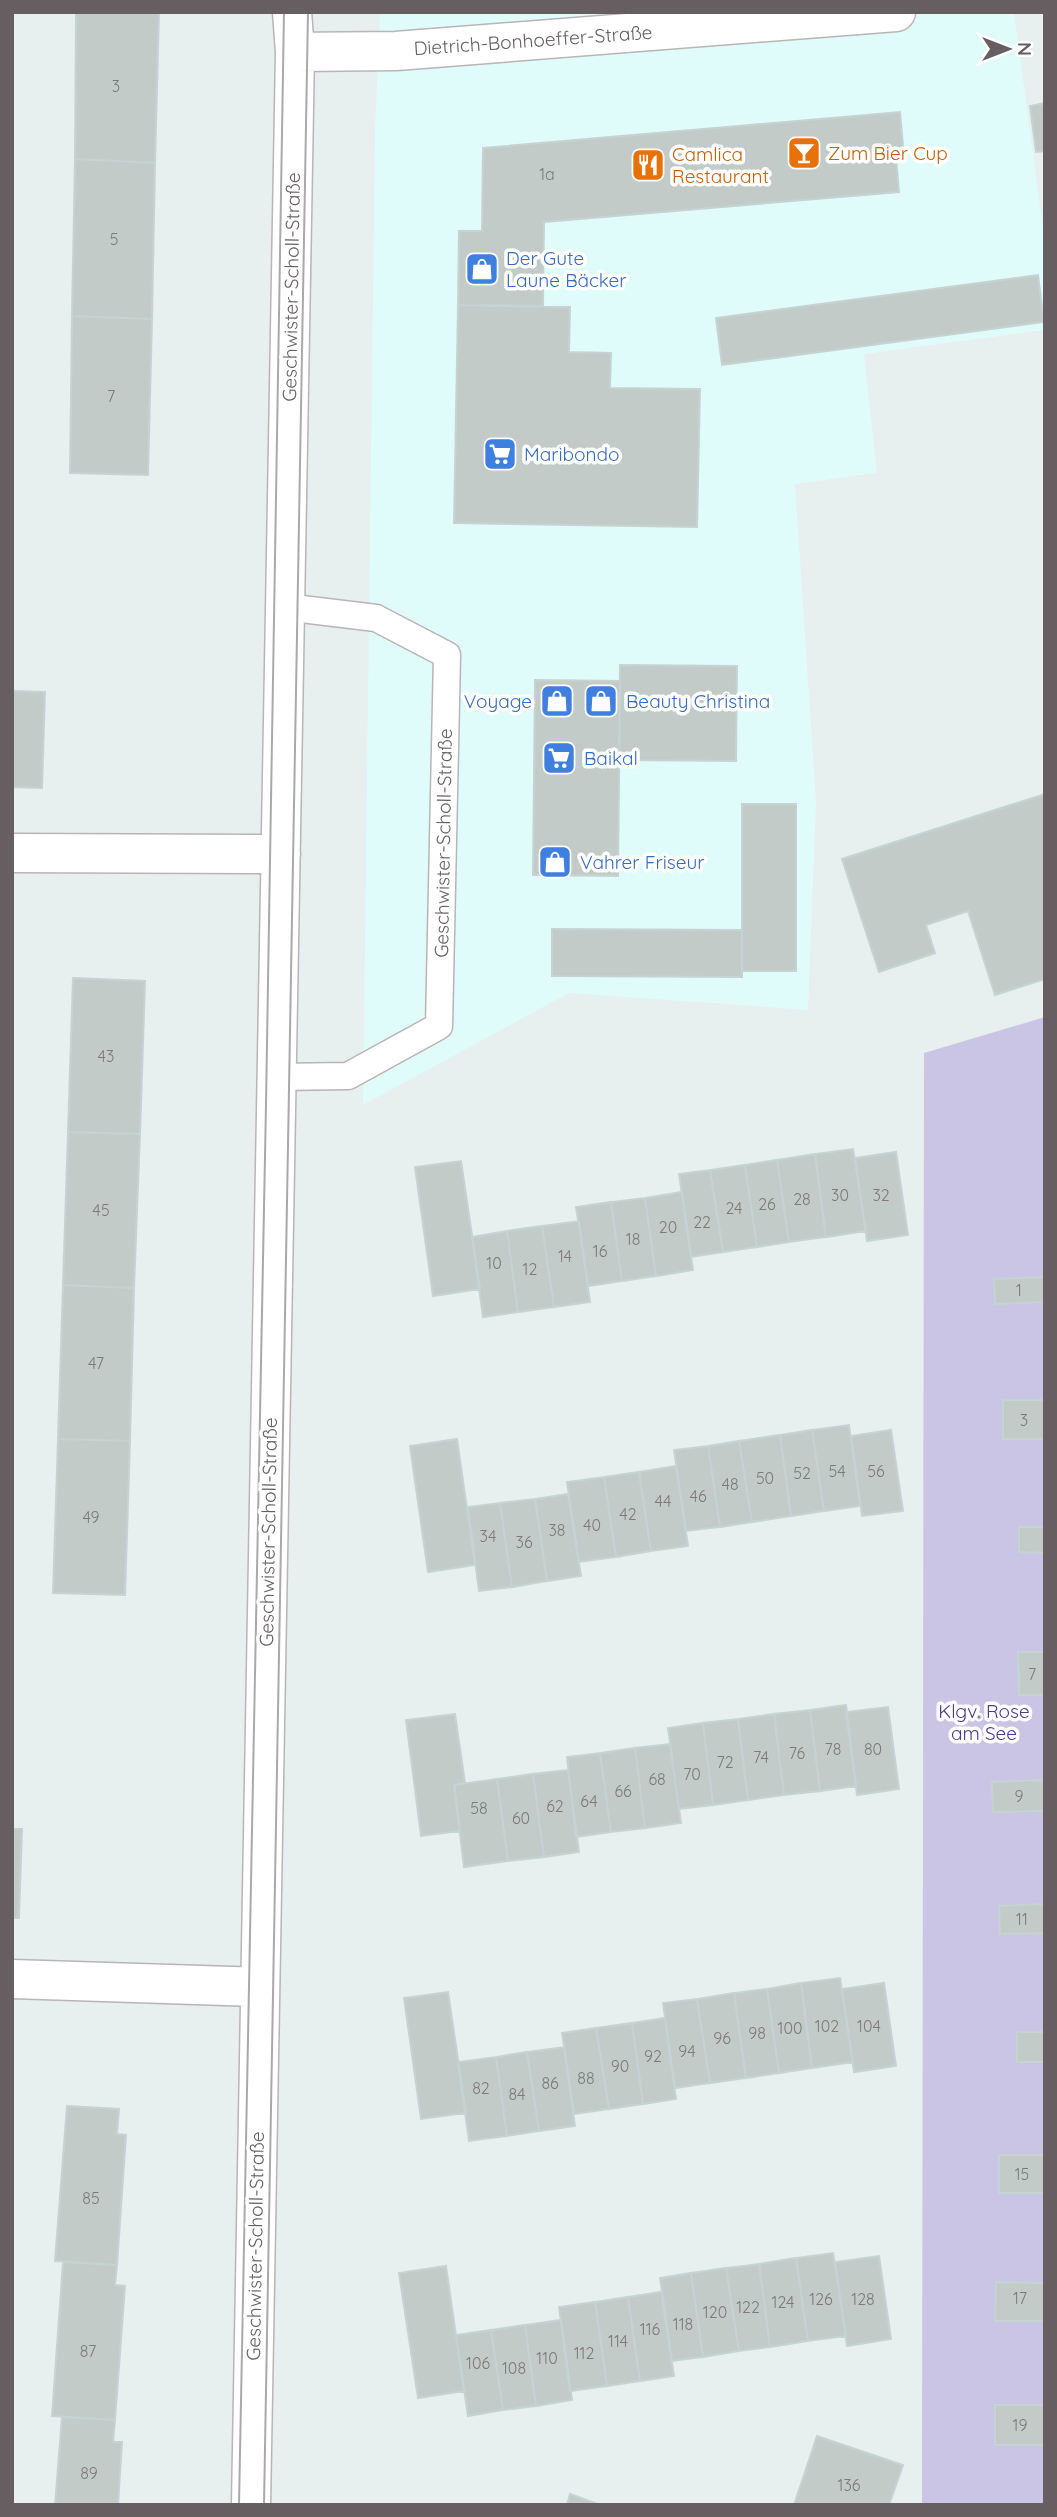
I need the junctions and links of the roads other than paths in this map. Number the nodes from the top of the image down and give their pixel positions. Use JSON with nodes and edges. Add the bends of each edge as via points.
{"nodes":[{"id":1,"x":292,"y":12,"type":"edge"},
{"id":2,"x":303,"y":12,"type":"edge"},
{"id":3,"x":896,"y":12,"type":"edge"},
{"id":4,"x":709,"y":19,"type":"edge"},
{"id":5,"x":295,"y":52,"type":"junction"},
{"id":6,"x":285,"y":607,"type":"junction"},
{"id":7,"x":12,"y":853,"type":"edge"},
{"id":8,"x":281,"y":854,"type":"junction"},
{"id":9,"x":276,"y":1077,"type":"junction"},
{"id":10,"x":12,"y":1979,"type":"edge"},
{"id":11,"x":260,"y":1987,"type":"junction"},
{"id":12,"x":251,"y":2505,"type":"edge"}],
"edges":[{"from":1,"to":5,"type":"street","name":"Geschwister-Scholl-Straße"},
{"from":2,"to":5,"type":"street","name":"Geschwister-Scholl-Straße"},
{"from":3,"to":4,"type":"street","name":"Dietrich-Bonhoeffer-Straße"},
{"from":4,"to":5,"type":"street","name":"Dietrich-Bonhoeffer-Straße","via":[[396,51]]},
{"from":5,"to":6,"type":"street","name":"Geschwister-Scholl-Straße"},
{"from":6,"to":8,"type":"street","name":"Geschwister-Scholl-Straße"},
{"from":6,"to":9,"type":"lane","name":"Geschwister-Scholl-Straße","via":[[376,618],[447,655],[439,1026],[348,1076]]},
{"from":7,"to":8,"type":"street"},
{"from":8,"to":9,"type":"street","name":"Geschwister-Scholl-Straße"},
{"from":9,"to":11,"type":"street","name":"Geschwister-Scholl-Straße"},
{"from":10,"to":11,"type":"street"},
{"from":11,"to":12,"type":"street","name":"Geschwister-Scholl-Straße"}]}
